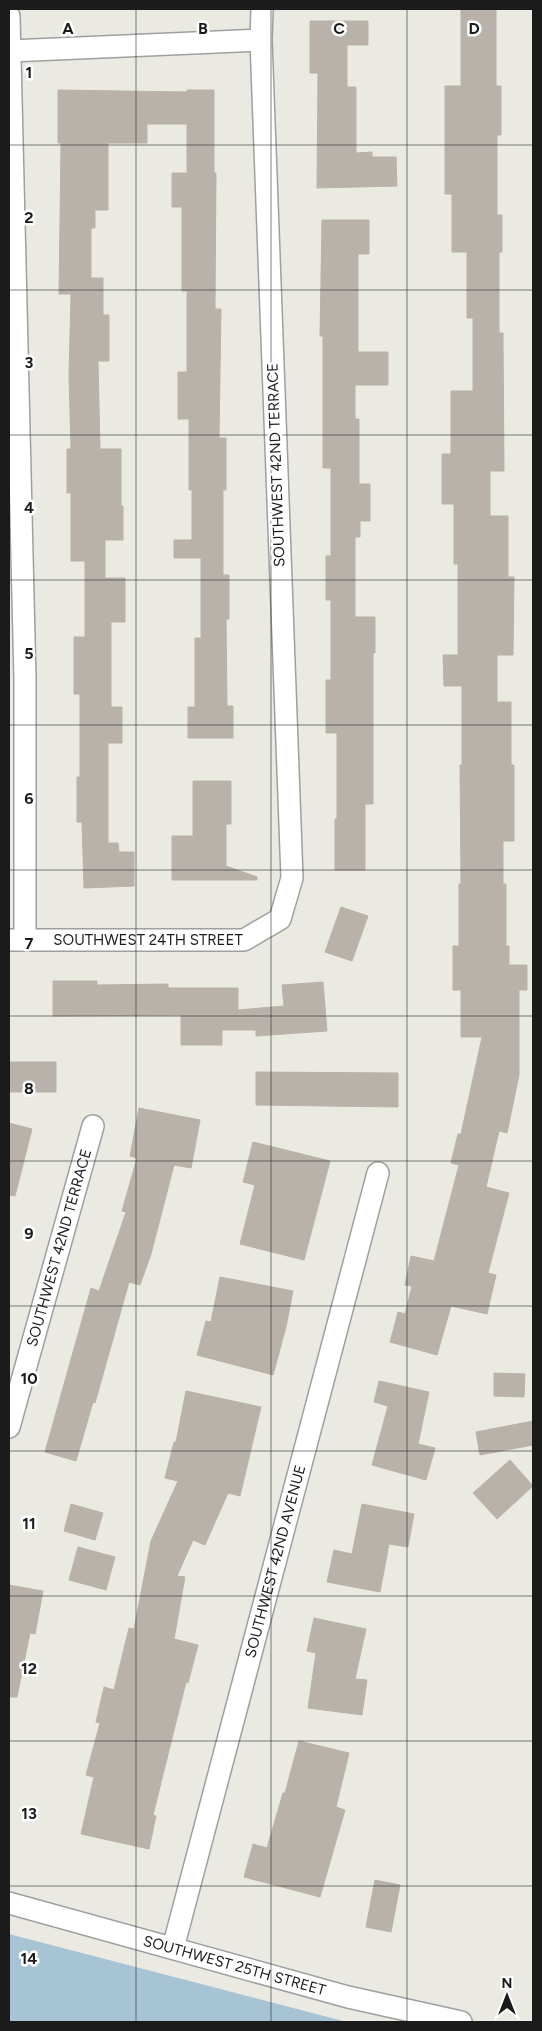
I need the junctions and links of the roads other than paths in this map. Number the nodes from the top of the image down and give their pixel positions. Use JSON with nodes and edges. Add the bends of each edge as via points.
{"nodes":[{"id":1,"x":262,"y":9,"type":"edge"},
{"id":2,"x":9,"y":16,"type":"edge"},
{"id":3,"x":261,"y":40,"type":"junction"},
{"id":4,"x":10,"y":51,"type":"junction"},
{"id":5,"x":17,"y":680,"type":"edge"},
{"id":6,"x":280,"y":919,"type":"joint"},
{"id":7,"x":17,"y":940,"type":"edge"},
{"id":8,"x":93,"y":1126,"type":"dead end"},
{"id":9,"x":378,"y":1173,"type":"dead end"},
{"id":10,"x":9,"y":1427,"type":"edge"},
{"id":11,"x":9,"y":1903,"type":"edge"},
{"id":12,"x":173,"y":1948,"type":"junction"},
{"id":13,"x":461,"y":2022,"type":"edge"}],
"edges":[{"from":1,"to":3,"type":"street","name":"SOUTHWEST 42ND TERRACE"},
{"from":2,"to":4,"type":"street"},
{"from":3,"to":4,"type":"street"},
{"from":3,"to":6,"type":"street","name":"SOUTHWEST 42ND TERRACE","via":[[292,878]]},
{"from":4,"to":5,"type":"street"},
{"from":5,"to":7,"type":"street"},
{"from":6,"to":7,"type":"street","name":"SOUTHWEST 24TH STREET","via":[[244,940]]},
{"from":8,"to":10,"type":"street","name":"SOUTHWEST 42ND TERRACE"},
{"from":9,"to":12,"type":"street","name":"SOUTHWEST 42ND AVENUE"},
{"from":11,"to":12,"type":"street","name":"SOUTHWEST 25TH STREET"},
{"from":12,"to":13,"type":"street","name":"SOUTHWEST 25TH STREET","via":[[348,1997]]}]}
